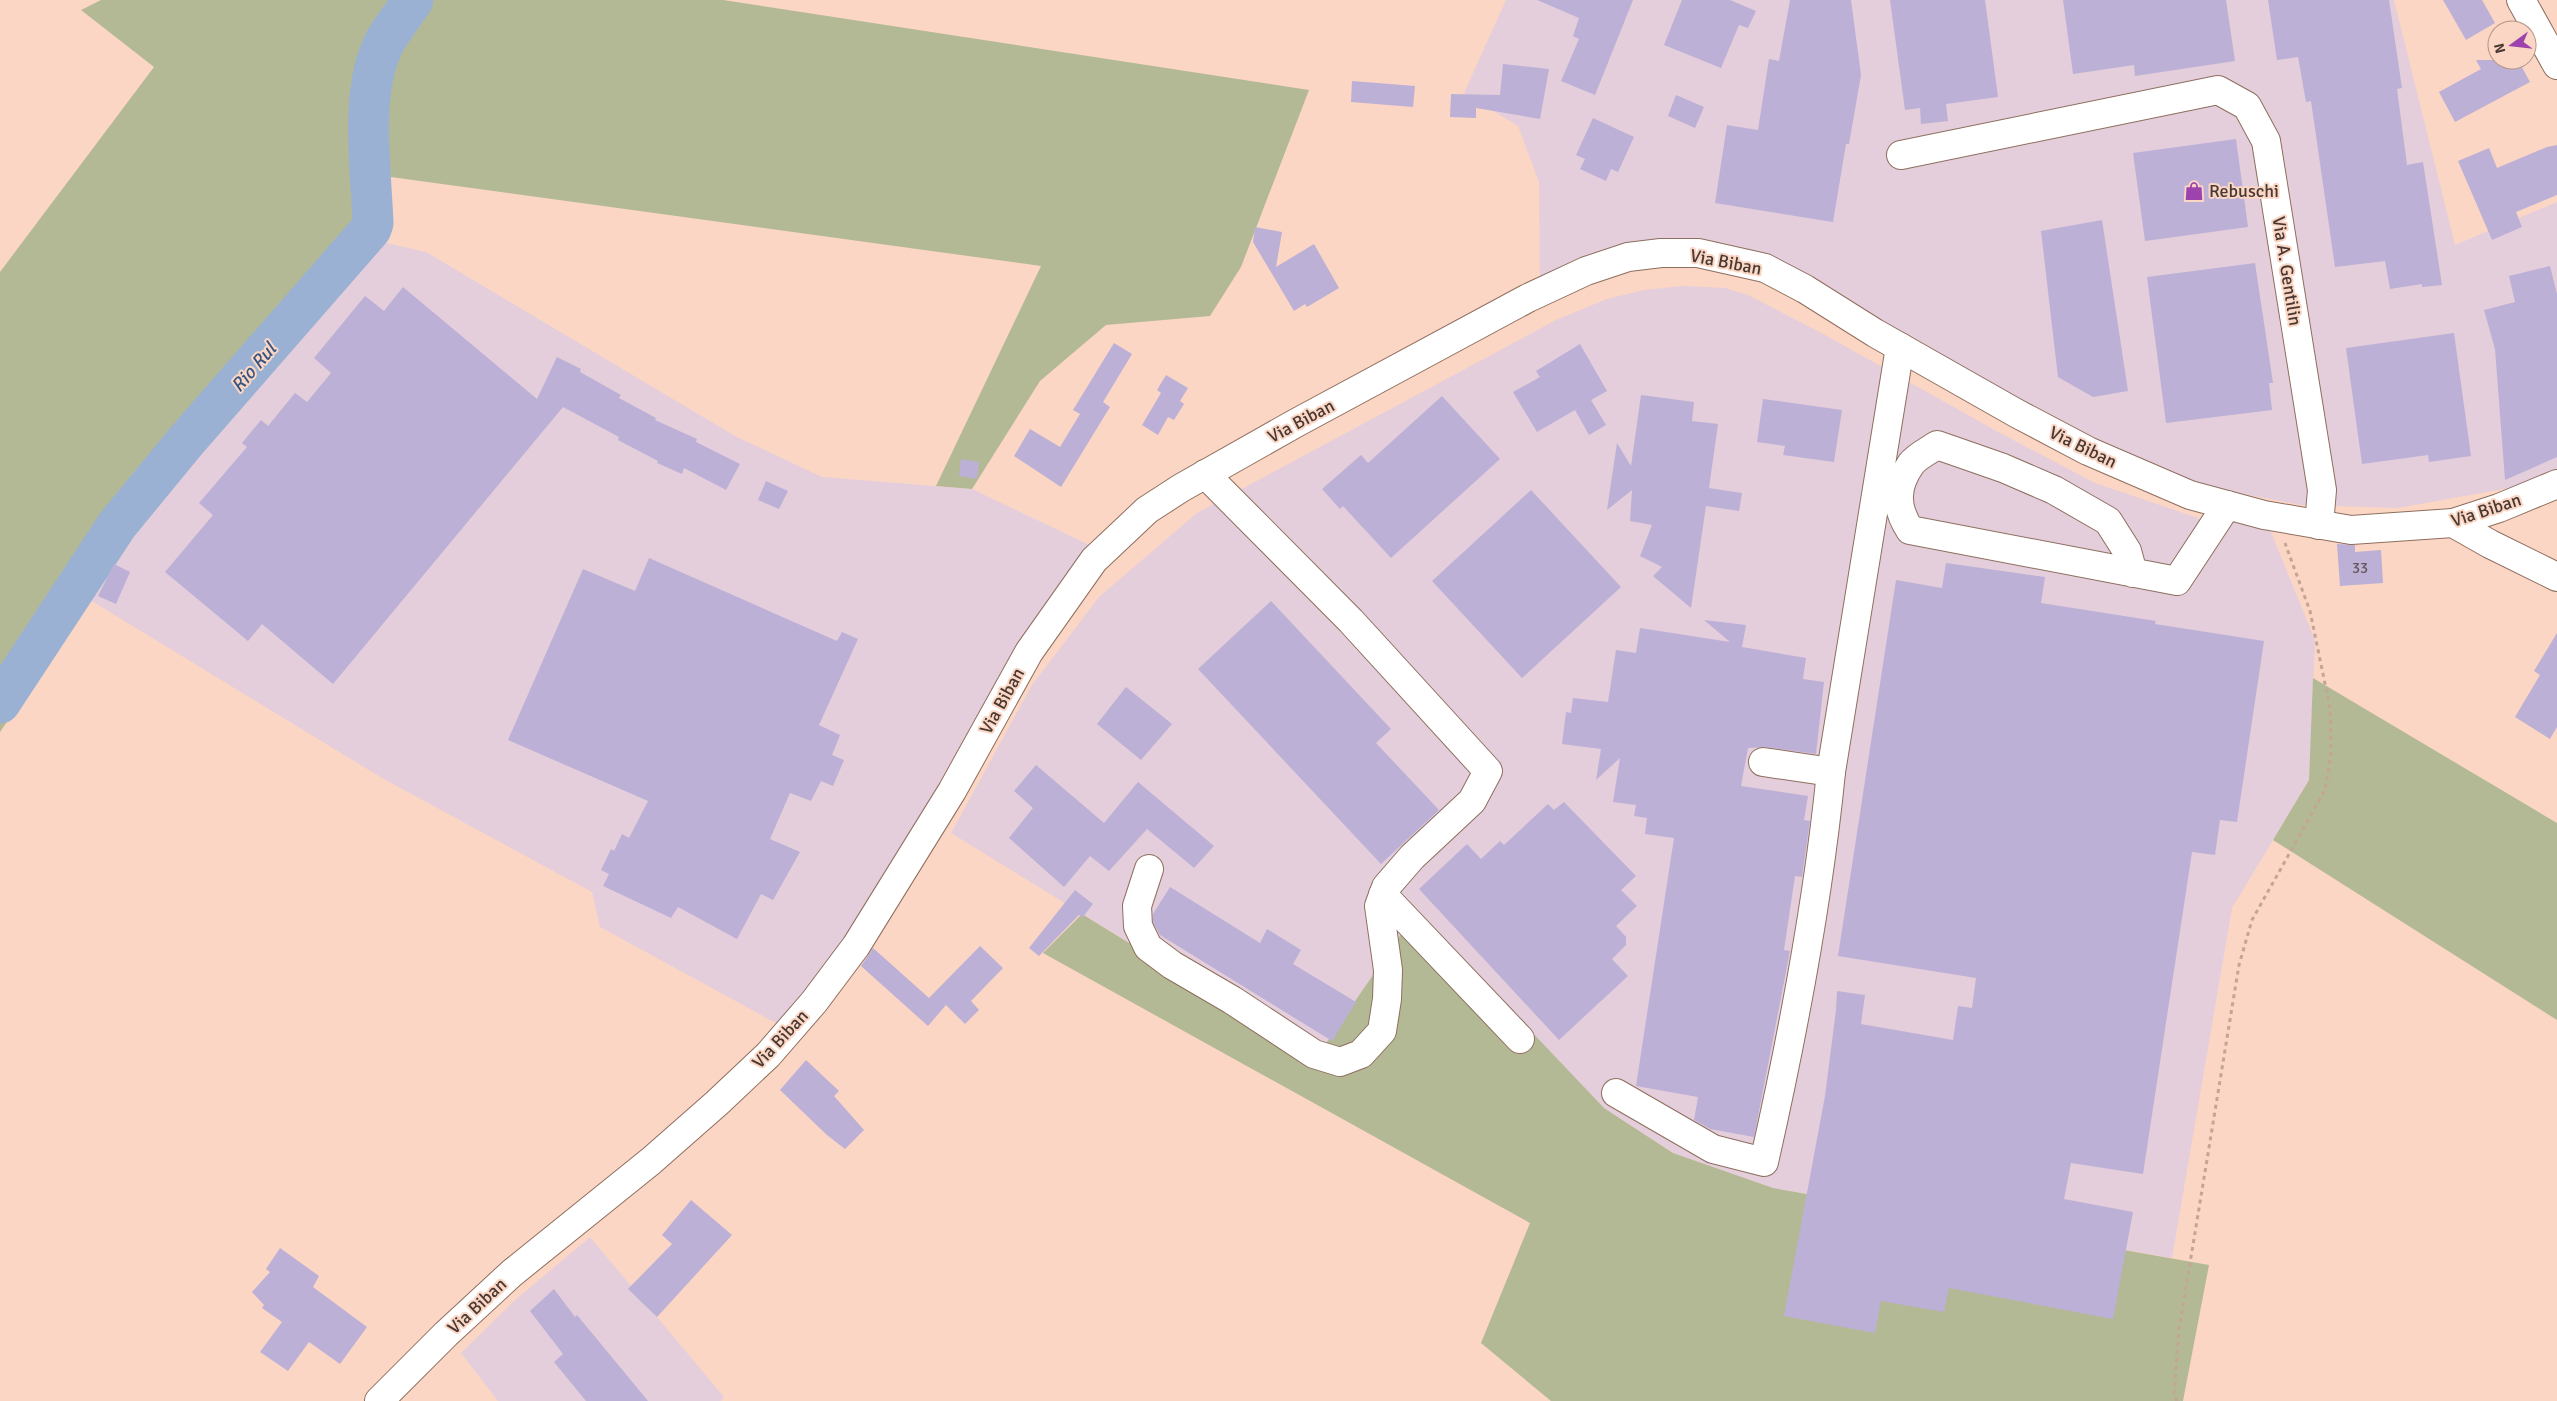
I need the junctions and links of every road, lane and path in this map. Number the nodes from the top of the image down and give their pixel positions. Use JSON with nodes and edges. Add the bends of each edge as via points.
{"nodes":[{"id":1,"x":2521,"y":0,"type":"edge"},
{"id":2,"x":2557,"y":65,"type":"edge"},
{"id":3,"x":1901,"y":155,"type":"dead end"},
{"id":4,"x":1900,"y":347,"type":"junction"},
{"id":5,"x":1205,"y":474,"type":"junction"},
{"id":6,"x":2557,"y":484,"type":"edge"},
{"id":7,"x":2227,"y":505,"type":"junction"},
{"id":8,"x":2276,"y":518,"type":"junction"},
{"id":9,"x":2453,"y":522,"type":"junction"},
{"id":10,"x":2319,"y":525,"type":"junction"},
{"id":11,"x":2133,"y":573,"type":"junction"},
{"id":12,"x":2557,"y":577,"type":"edge"},
{"id":13,"x":1764,"y":762,"type":"dead end"},
{"id":14,"x":1831,"y":772,"type":"junction"},
{"id":15,"x":1149,"y":869,"type":"dead end"},
{"id":16,"x":1383,"y":895,"type":"junction"},
{"id":17,"x":1520,"y":1039,"type":"dead end"},
{"id":18,"x":1616,"y":1094,"type":"dead end"},
{"id":19,"x":380,"y":1401,"type":"edge"},
{"id":20,"x":2177,"y":1401,"type":"edge"}],
"edges":[{"from":1,"to":2,"type":"street"},
{"from":3,"to":10,"type":"street","name":"Via A. Gentilin","via":[[2218,90],[2247,106],[2266,141],[2322,490]]},
{"from":4,"to":5,"type":"street","name":"Via Biban","via":[[1765,268],[1698,253],[1628,257],[1528,298]]},
{"from":4,"to":7,"type":"street","name":"Via Biban","via":[[2088,451],[2190,495]]},
{"from":4,"to":14,"type":"street"},
{"from":5,"to":16,"type":"street","via":[[1351,621],[1488,772],[1472,800],[1412,857]]},
{"from":5,"to":19,"type":"street","name":"Via Biban","via":[[1147,510],[1094,560],[1029,652],[952,791],[856,946],[814,1002],[768,1054],[651,1161],[512,1273]]},
{"from":6,"to":9,"type":"street","name":"Via Biban","via":[[2499,508]]},
{"from":7,"to":8,"type":"street","name":"Via Biban"},
{"from":7,"to":11,"type":"street","via":[[2177,582]]},
{"from":8,"to":10,"type":"street","name":"Via Biban"},
{"from":8,"to":20,"type":"path","via":[[2310,611],[2330,708],[2331,754],[2326,790],[2252,920],[2239,965],[2179,1330],[2174,1394]]},
{"from":9,"to":10,"type":"street","name":"Via Biban","via":[[2350,530]]},
{"from":9,"to":12,"type":"street"},
{"from":11,"to":11,"type":"street","via":[[1910,530],[1897,502],[1901,484],[1912,463],[1937,445],[2003,468],[2054,490],[2108,521],[2127,551]]},
{"from":13,"to":14,"type":"street"},
{"from":14,"to":18,"type":"street","via":[[1787,1062],[1764,1162],[1713,1149]]},
{"from":15,"to":16,"type":"street","via":[[1136,906],[1138,926],[1148,947],[1172,966],[1232,1000],[1314,1054],[1340,1062],[1361,1054],[1382,1031],[1388,970],[1379,906]]},
{"from":16,"to":17,"type":"street"}]}
